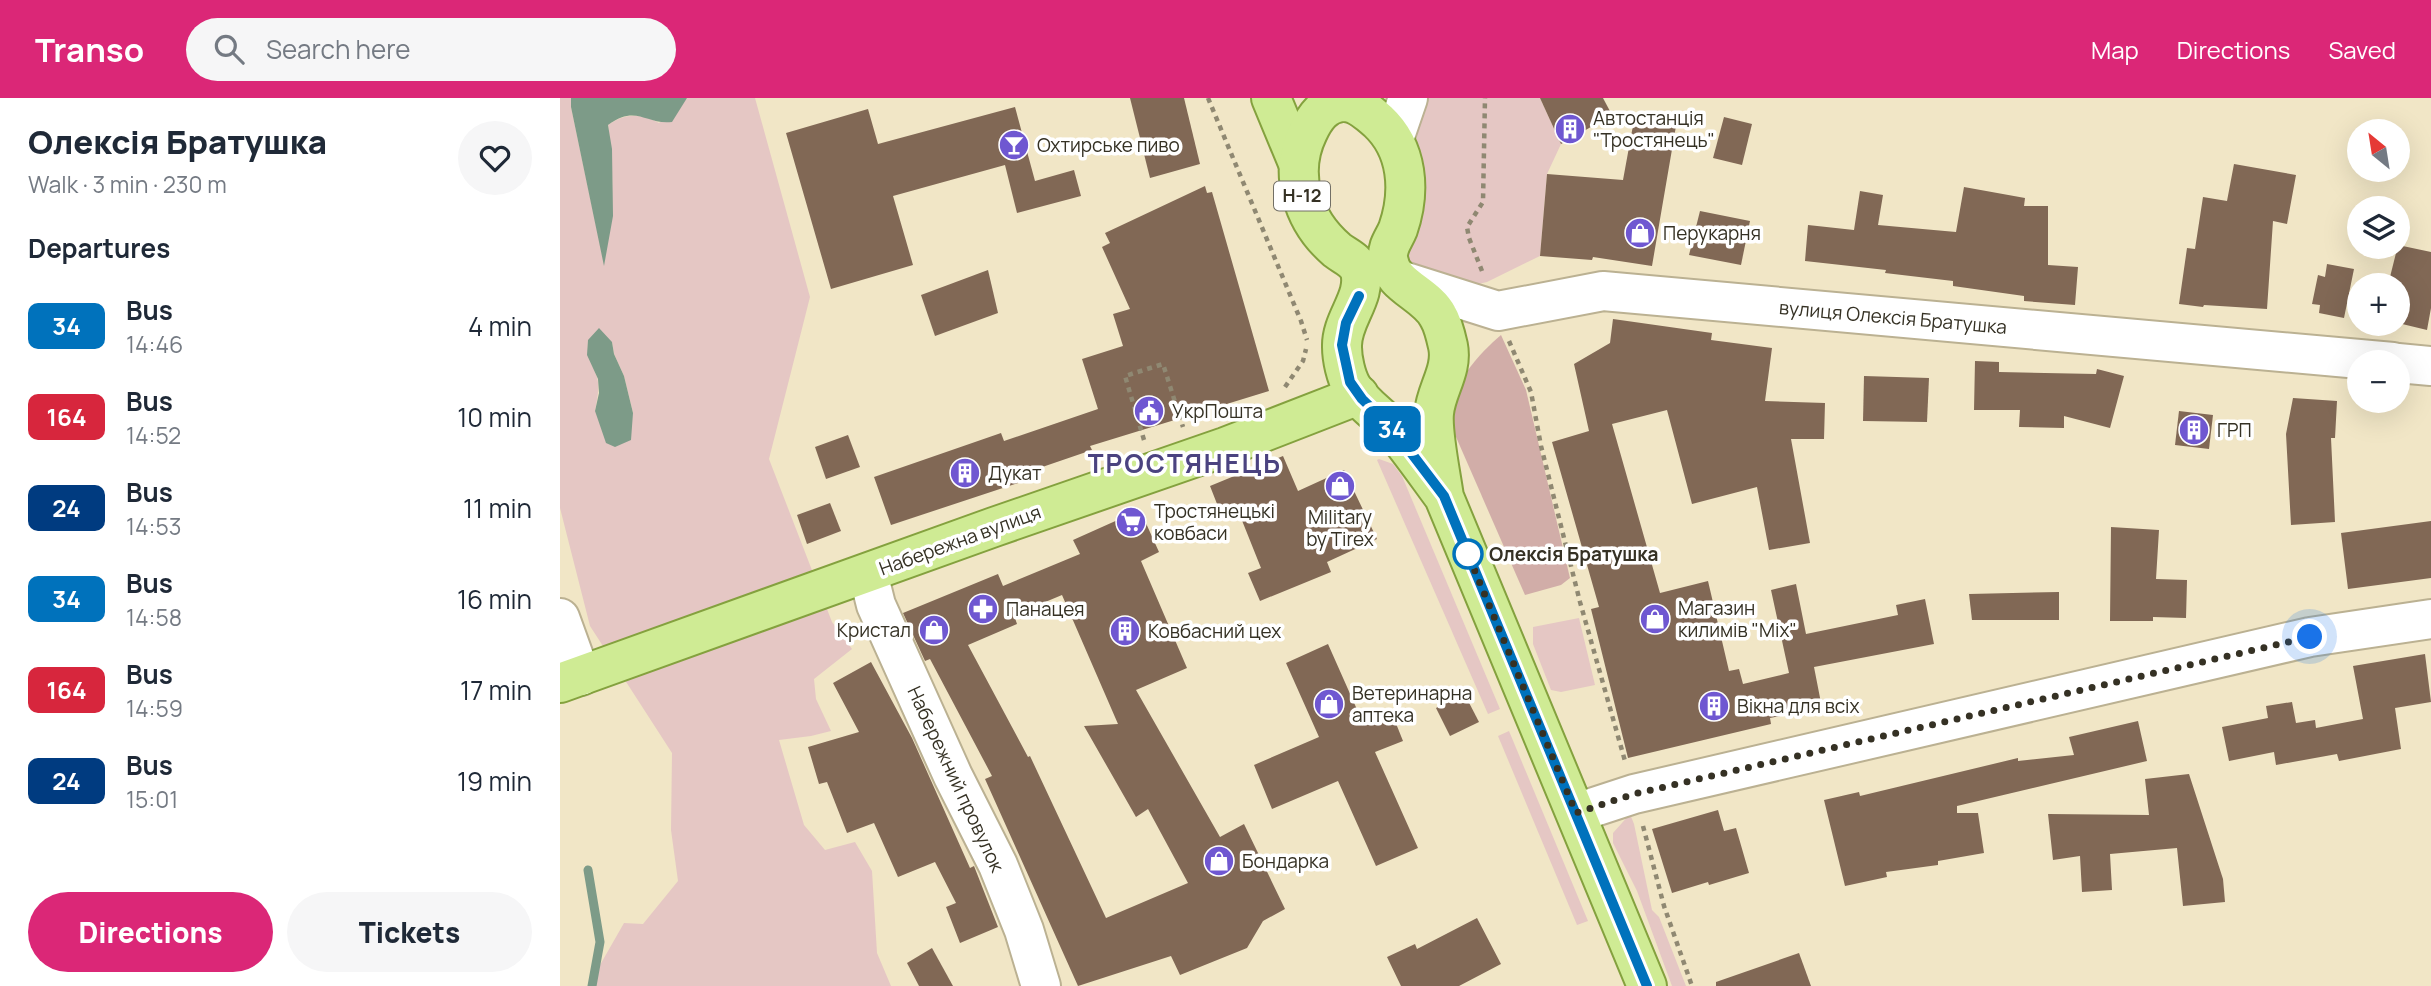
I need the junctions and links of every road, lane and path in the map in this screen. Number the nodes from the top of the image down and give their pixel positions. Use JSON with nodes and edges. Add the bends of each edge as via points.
{"nodes":[{"id":1,"x":1208,"y":98,"type":"edge"},
{"id":2,"x":1408,"y":98,"type":"edge"},
{"id":3,"x":1485,"y":98,"type":"edge"},
{"id":4,"x":1328,"y":105,"type":"edge"},
{"id":5,"x":1394,"y":139,"type":"junction"},
{"id":6,"x":1399,"y":280,"type":"junction"},
{"id":7,"x":1498,"y":311,"type":"junction"},
{"id":8,"x":1449,"y":352,"type":"junction"},
{"id":9,"x":2347,"y":359,"type":"edge"},
{"id":10,"x":2410,"y":364,"type":"edge"},
{"id":11,"x":2431,"y":366,"type":"edge"},
{"id":12,"x":1281,"y":391,"type":"dead end"},
{"id":13,"x":1359,"y":395,"type":"junction"},
{"id":14,"x":1434,"y":414,"type":"junction"},
{"id":15,"x":1393,"y":429,"type":"junction"},
{"id":16,"x":1185,"y":435,"type":"dead end"},
{"id":17,"x":1146,"y":449,"type":"dead end"},
{"id":18,"x":1444,"y":496,"type":"junction"},
{"id":19,"x":868,"y":573,"type":"junction"},
{"id":20,"x":560,"y":618,"type":"edge"},
{"id":21,"x":2431,"y":619,"type":"edge"},
{"id":22,"x":570,"y":680,"type":"edge"},
{"id":23,"x":1634,"y":794,"type":"junction"},
{"id":24,"x":1576,"y":813,"type":"junction"},
{"id":25,"x":1041,"y":986,"type":"edge"},
{"id":26,"x":1647,"y":986,"type":"edge"},
{"id":27,"x":1692,"y":986,"type":"edge"}],
"edges":[{"from":1,"to":12,"type":"path","via":[[1308,343],[1299,367]]},
{"from":2,"to":5,"type":"street"},
{"from":3,"to":7,"type":"path","via":[[1483,202],[1467,227]]},
{"from":4,"to":5,"type":"main road","via":[[1379,122]]},
{"from":4,"to":13,"type":"main road","number":"Н-12","via":[[1298,163],[1298,178],[1306,211],[1360,272],[1362,285],[1342,345],[1348,377]]},
{"from":5,"to":6,"type":"main road","via":[[1406,181],[1388,260]]},
{"from":6,"to":7,"type":"street","name":"вулиця Олексія Братушка"},
{"from":6,"to":8,"type":"main road","via":[[1438,315]]},
{"from":7,"to":8,"type":"street"},
{"from":7,"to":9,"type":"street","name":"вулиця Олексія Братушка","via":[[1603,291]]},
{"from":7,"to":23,"type":"path","via":[[1531,392],[1580,602]]},
{"from":8,"to":14,"type":"main road"},
{"from":10,"to":11,"type":"street","name":"вулиця Олексія Братушка"},
{"from":13,"to":15,"type":"main road"},
{"from":13,"to":19,"type":"main road","name":"Набережна вулиця"},
{"from":14,"to":15,"type":"main road","via":[[1411,431]]},
{"from":14,"to":18,"type":"main road"},
{"from":15,"to":18,"type":"main road"},
{"from":16,"to":17,"type":"path","via":[[1163,364],[1125,376]]},
{"from":18,"to":24,"type":"main road"},
{"from":19,"to":22,"type":"main road","name":"Набережна вулиця"},
{"from":19,"to":25,"type":"street","name":"Набережний провулок","via":[[876,605],[998,864]]},
{"from":20,"to":22,"type":"street"},
{"from":21,"to":23,"type":"street","via":[[2310,637]]},
{"from":23,"to":24,"type":"street"},
{"from":23,"to":27,"type":"path","via":[[1664,906]]},
{"from":24,"to":26,"type":"main road"}]}
